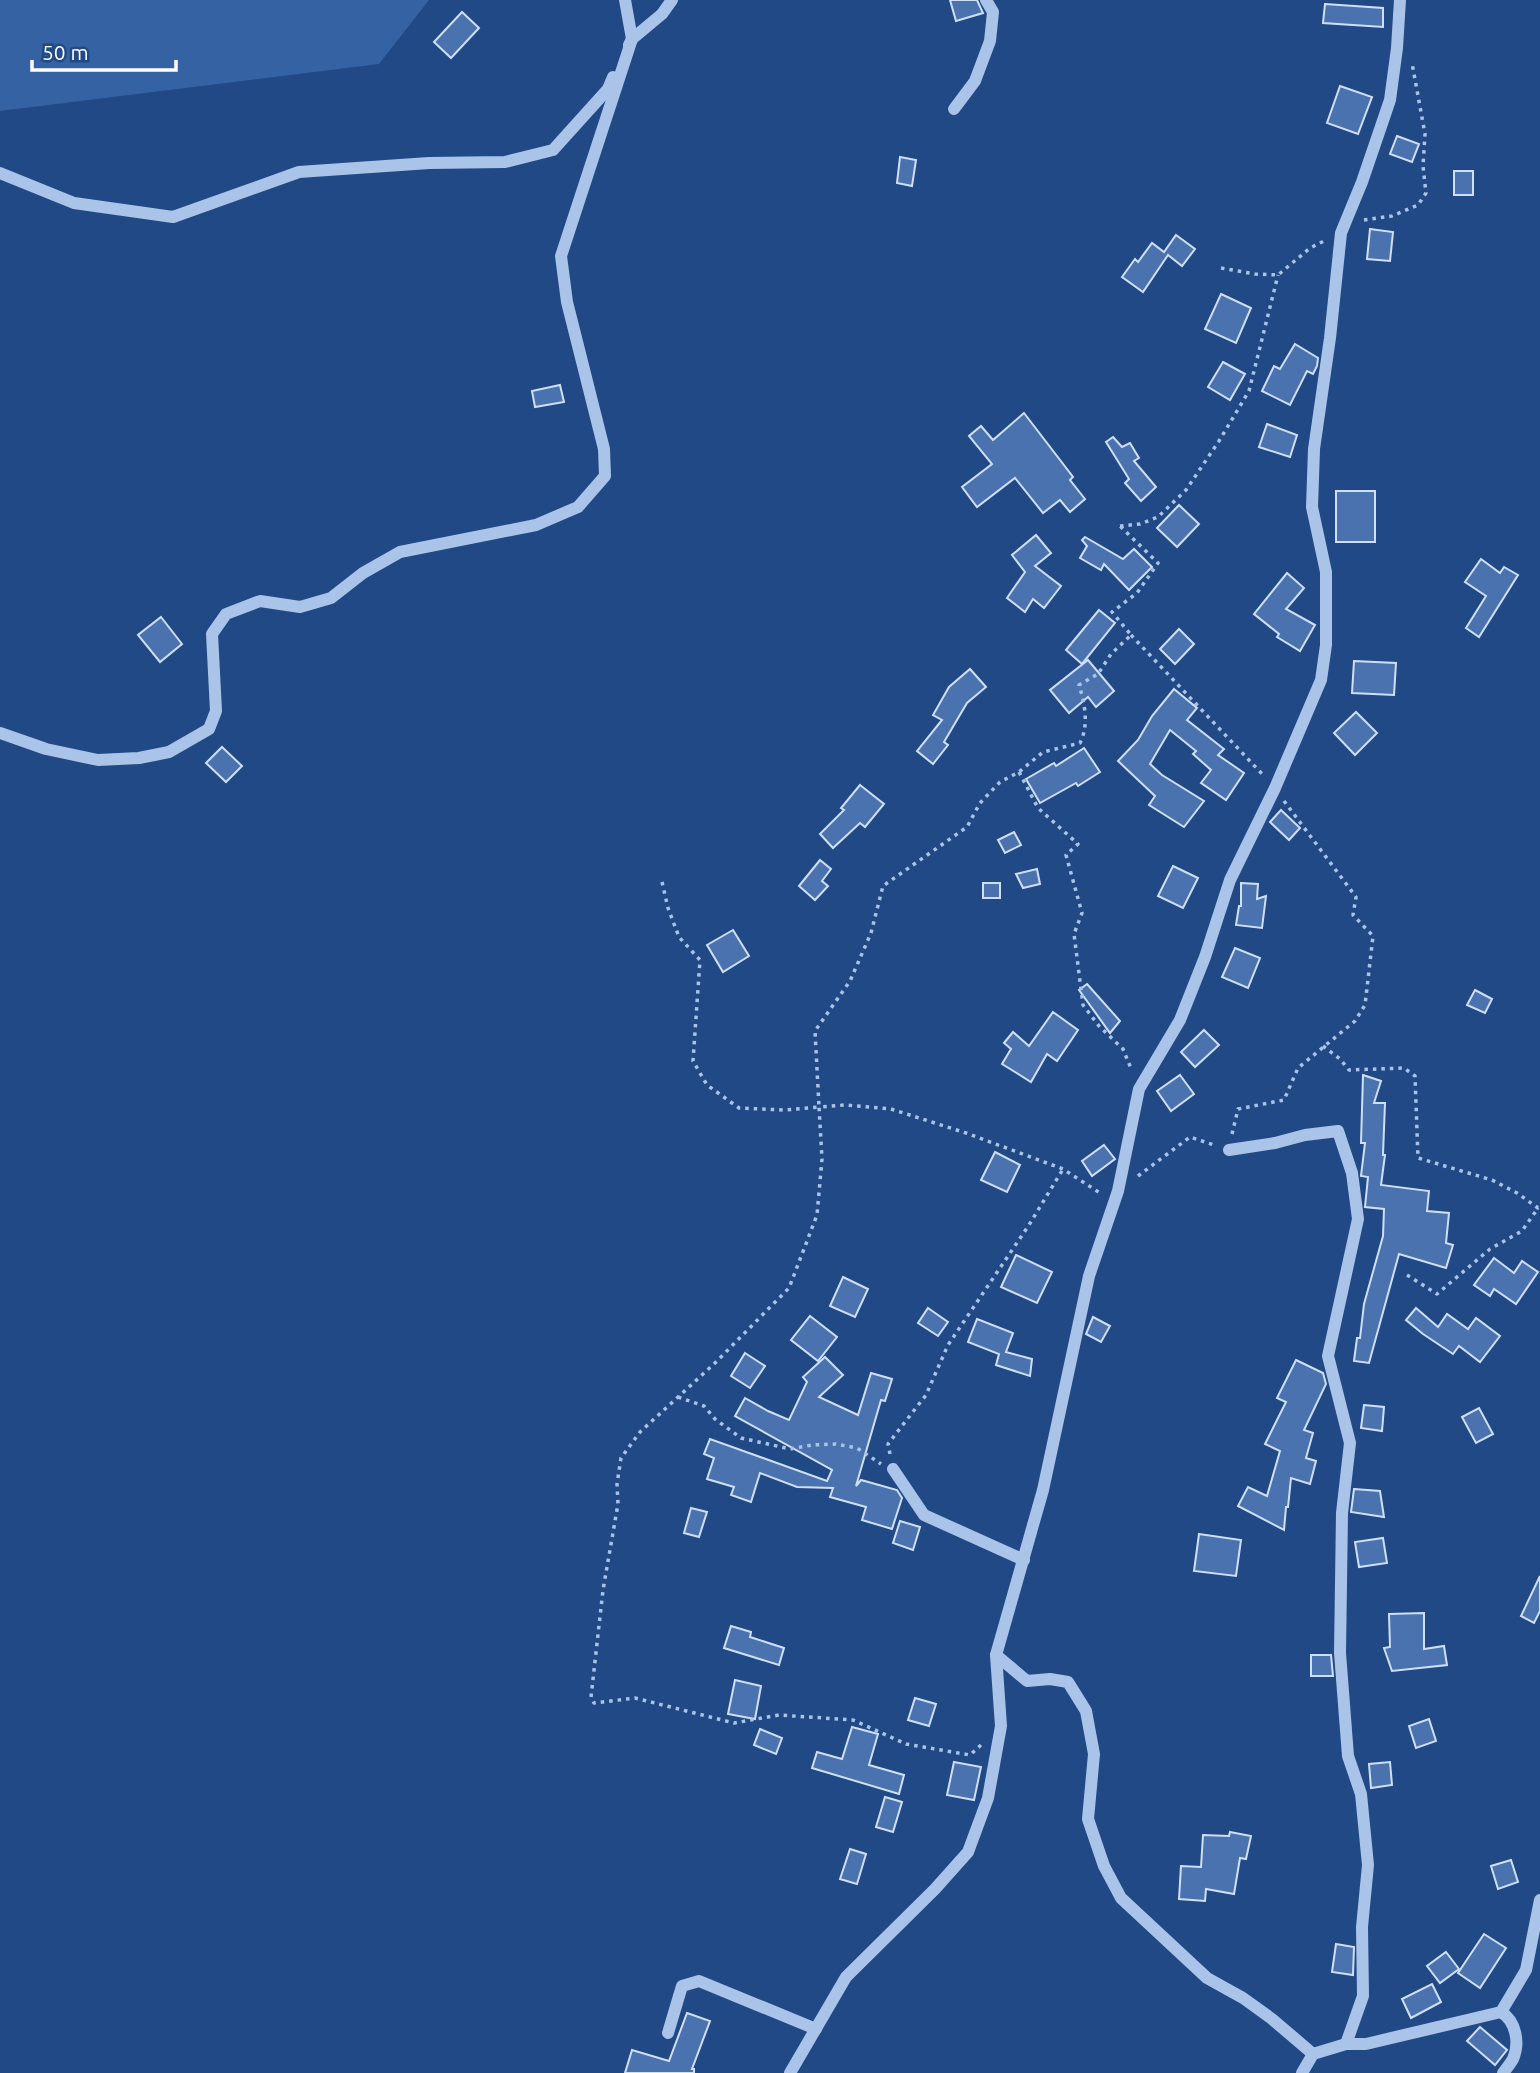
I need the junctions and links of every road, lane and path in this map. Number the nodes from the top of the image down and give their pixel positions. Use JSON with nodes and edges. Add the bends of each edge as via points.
{"nodes":[{"id":1,"x":625,"y":0,"type":"edge"},
{"id":2,"x":673,"y":0,"type":"edge"},
{"id":3,"x":986,"y":0,"type":"edge"},
{"id":4,"x":1398,"y":1,"type":"edge"},
{"id":5,"x":632,"y":39,"type":"junction"},
{"id":6,"x":954,"y":109,"type":"dead end"},
{"id":7,"x":0,"y":173,"type":"edge"},
{"id":8,"x":1278,"y":275,"type":"dead end"},
{"id":9,"x":1131,"y":635,"type":"junction"},
{"id":10,"x":0,"y":733,"type":"edge"},
{"id":11,"x":1018,"y":772,"type":"junction"},
{"id":12,"x":1275,"y":788,"type":"junction"},
{"id":13,"x":662,"y":883,"type":"dead end"},
{"id":14,"x":1323,"y":1046,"type":"dead end"},
{"id":15,"x":1139,"y":1089,"type":"junction"},
{"id":16,"x":819,"y":1107,"type":"junction"},
{"id":17,"x":1229,"y":1150,"type":"dead end"},
{"id":18,"x":1063,"y":1169,"type":"dead end"},
{"id":19,"x":1539,"y":1207,"type":"edge"},
{"id":20,"x":1407,"y":1275,"type":"dead end"},
{"id":21,"x":678,"y":1396,"type":"junction"},
{"id":22,"x":893,"y":1469,"type":"junction"},
{"id":23,"x":1024,"y":1560,"type":"junction"},
{"id":24,"x":996,"y":1655,"type":"junction"},
{"id":25,"x":1001,"y":1726,"type":"junction"},
{"id":26,"x":1540,"y":1900,"type":"edge"},
{"id":27,"x":1501,"y":2012,"type":"junction"},
{"id":28,"x":816,"y":2028,"type":"junction"},
{"id":29,"x":668,"y":2034,"type":"dead end"},
{"id":30,"x":1346,"y":2044,"type":"junction"},
{"id":31,"x":1313,"y":2054,"type":"junction"},
{"id":32,"x":790,"y":2073,"type":"edge"},
{"id":33,"x":1302,"y":2073,"type":"edge"},
{"id":34,"x":1503,"y":2073,"type":"edge"}],
"edges":[{"from":1,"to":5,"type":"street"},
{"from":2,"to":5,"type":"street"},
{"from":3,"to":6,"type":"street","via":[[993,12],[990,41],[975,81]]},
{"from":4,"to":12,"type":"street","via":[[1390,100],[1341,233],[1314,449],[1312,507],[1326,572],[1321,680]]},
{"from":5,"to":7,"type":"street","via":[[608,89],[553,150],[505,162],[299,172],[173,217],[75,203]]},
{"from":5,"to":10,"type":"street","via":[[562,256],[567,302],[604,449],[605,476],[578,507],[536,524],[400,552],[331,598],[300,607],[260,601],[226,614],[212,634],[216,711],[209,729],[169,752],[98,760]]},
{"from":8,"to":9,"type":"path","via":[[1249,391],[1219,441],[1186,490],[1158,517],[1120,526],[1158,563],[1137,593],[1112,612]]},
{"from":9,"to":11,"type":"path","via":[[1098,674],[1079,685],[1085,706],[1080,743],[1043,752]]},
{"from":9,"to":12,"type":"path"},
{"from":11,"to":15,"type":"path","via":[[1038,808],[1078,844],[1066,855],[1082,913],[1074,934],[1083,1005],[1123,1049]]},
{"from":11,"to":16,"type":"path","via":[[1000,782],[980,803],[967,827],[883,886],[871,933],[850,981],[816,1031]]},
{"from":12,"to":15,"type":"street","via":[[1230,880],[1180,1020]]},
{"from":13,"to":16,"type":"path","via":[[679,937],[700,961],[694,1060],[707,1085],[739,1108]]},
{"from":14,"to":19,"type":"path","via":[[1349,1070],[1404,1068],[1415,1076],[1418,1158],[1492,1180]]},
{"from":15,"to":23,"type":"street","via":[[1118,1191],[1089,1276]]},
{"from":16,"to":21,"type":"path","via":[[822,1159],[817,1216],[789,1288]]},
{"from":17,"to":30,"type":"street","via":[[1338,1131],[1352,1173],[1358,1219],[1328,1356],[1350,1443],[1342,1513],[1340,1653],[1348,1756],[1361,1794],[1368,1865],[1362,1927],[1363,1996]]},
{"from":18,"to":22,"type":"path","via":[[948,1345],[926,1395],[888,1444]]},
{"from":19,"to":20,"type":"path","via":[[1522,1231],[1490,1249],[1437,1294]]},
{"from":21,"to":22,"type":"path","via":[[704,1406],[741,1438],[790,1449],[836,1444],[857,1448]]},
{"from":21,"to":25,"type":"path","via":[[640,1432],[621,1458],[591,1697],[594,1703],[635,1698],[734,1723],[779,1716],[853,1720],[906,1744],[970,1755]]},
{"from":22,"to":23,"type":"street","via":[[924,1515]]},
{"from":23,"to":24,"type":"street"},
{"from":24,"to":25,"type":"street"},
{"from":24,"to":31,"type":"street","via":[[1027,1681],[1068,1682],[1086,1711],[1094,1754],[1088,1819],[1121,1898],[1207,1978],[1243,1998]]},
{"from":25,"to":28,"type":"street","via":[[988,1798],[968,1852],[846,1977]]},
{"from":26,"to":27,"type":"street","via":[[1526,1970]]},
{"from":27,"to":30,"type":"street","via":[[1366,2044]]},
{"from":27,"to":34,"type":"street","via":[[1508,2016],[1518,2038],[1513,2059]]},
{"from":28,"to":29,"type":"street","via":[[699,1981],[682,1986]]},
{"from":28,"to":32,"type":"street"},
{"from":30,"to":31,"type":"street"},
{"from":31,"to":33,"type":"street"}]}
